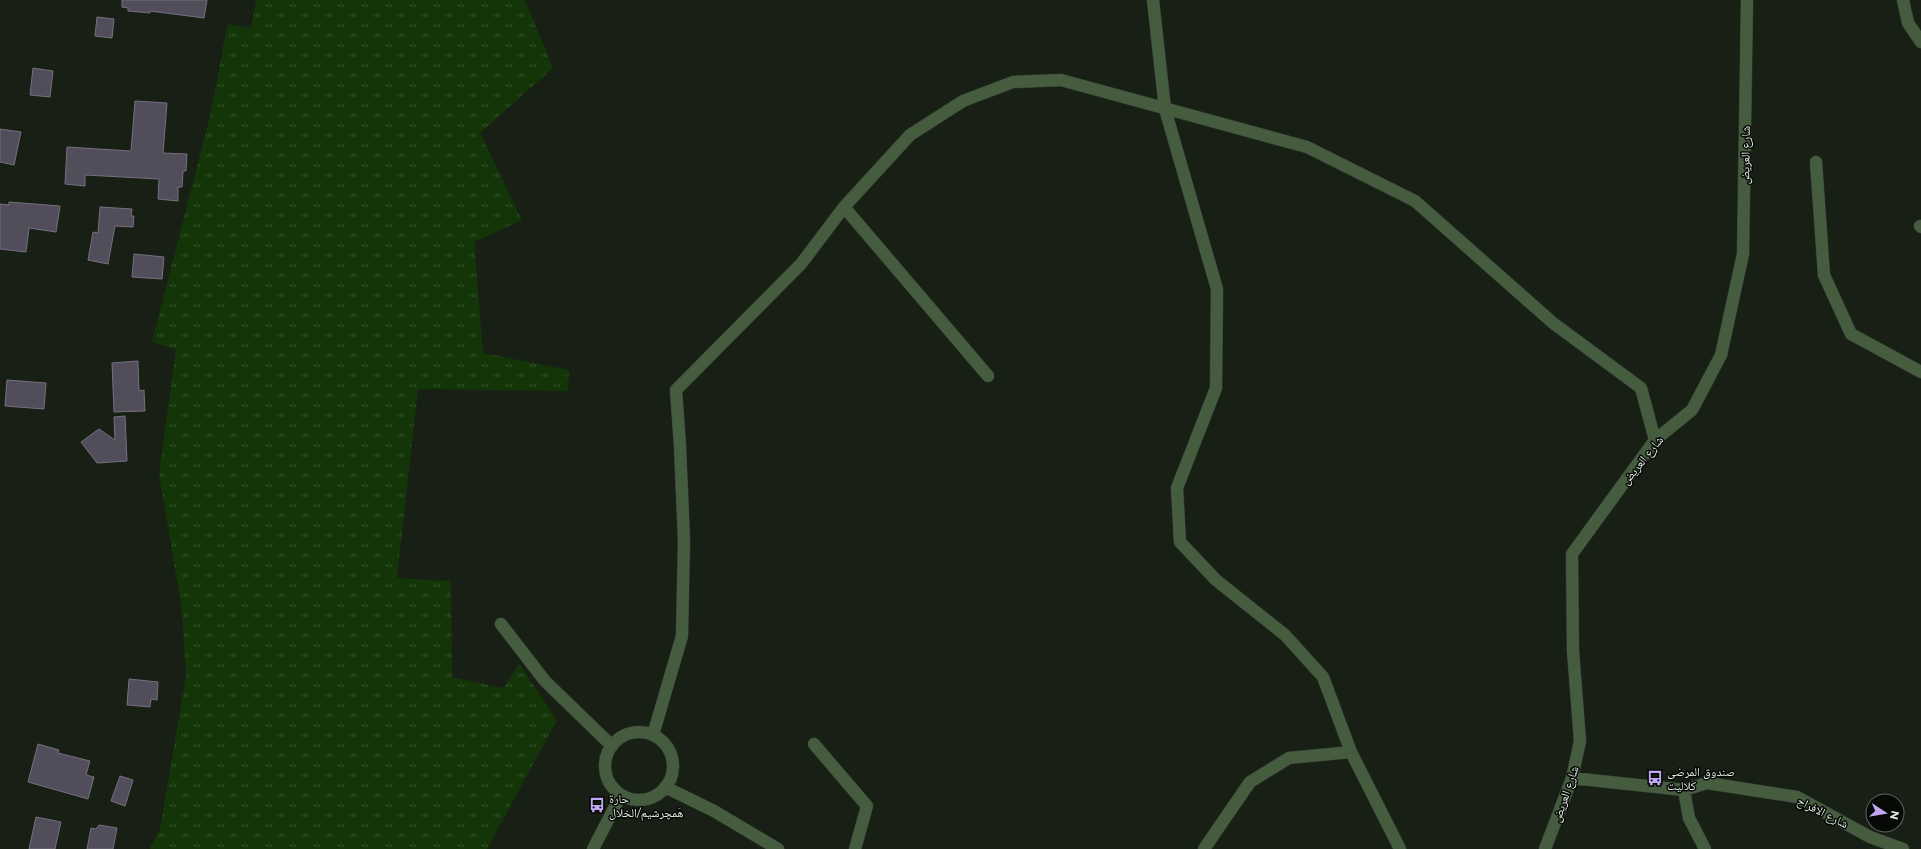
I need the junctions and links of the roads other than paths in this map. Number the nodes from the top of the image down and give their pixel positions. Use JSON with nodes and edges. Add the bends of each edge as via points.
{"nodes":[{"id":1,"x":1153,"y":0,"type":"edge"},
{"id":2,"x":1747,"y":0,"type":"edge"},
{"id":3,"x":1903,"y":0,"type":"edge"},
{"id":4,"x":1921,"y":42,"type":"edge"},
{"id":5,"x":1165,"y":109,"type":"junction"},
{"id":6,"x":1816,"y":162,"type":"dead end"},
{"id":7,"x":844,"y":207,"type":"junction"},
{"id":8,"x":1921,"y":372,"type":"edge"},
{"id":9,"x":988,"y":376,"type":"dead end"},
{"id":10,"x":1655,"y":440,"type":"junction"},
{"id":11,"x":501,"y":624,"type":"dead end"},
{"id":12,"x":653,"y":735,"type":"junction"},
{"id":13,"x":814,"y":744,"type":"dead end"},
{"id":14,"x":612,"y":746,"type":"junction"},
{"id":15,"x":1351,"y":752,"type":"junction"},
{"id":16,"x":1572,"y":778,"type":"junction"},
{"id":17,"x":666,"y":787,"type":"junction"},
{"id":18,"x":1684,"y":790,"type":"junction"},
{"id":19,"x":622,"y":795,"type":"junction"},
{"id":20,"x":593,"y":849,"type":"edge"},
{"id":21,"x":778,"y":849,"type":"edge"},
{"id":22,"x":855,"y":849,"type":"edge"},
{"id":23,"x":1204,"y":849,"type":"edge"},
{"id":24,"x":1400,"y":849,"type":"edge"},
{"id":25,"x":1545,"y":849,"type":"edge"},
{"id":26,"x":1705,"y":849,"type":"edge"},
{"id":27,"x":1901,"y":849,"type":"edge"}],
"edges":[{"from":1,"to":5,"type":"street"},
{"from":2,"to":10,"type":"street","name":"شارع العريض","via":[[1748,54],[1741,262],[1722,355],[1692,410]]},
{"from":3,"to":4,"type":"street","via":[[1908,23]]},
{"from":5,"to":7,"type":"street","via":[[1061,80],[1013,82],[963,101],[910,135]]},
{"from":5,"to":10,"type":"street","via":[[1307,147],[1414,201],[1553,323],[1640,388]]},
{"from":5,"to":15,"type":"street","via":[[1217,290],[1216,388],[1177,488],[1180,542],[1216,580],[1285,635],[1323,677]]},
{"from":6,"to":8,"type":"street","via":[[1824,275],[1851,334]]},
{"from":7,"to":9,"type":"street"},
{"from":7,"to":12,"type":"street","via":[[800,264],[676,390],[684,541],[682,636]]},
{"from":10,"to":16,"type":"street","name":"شارع العريض","via":[[1572,554],[1573,651],[1580,740]]},
{"from":11,"to":14,"type":"street","via":[[545,681]]},
{"from":12,"to":14,"type":"street","via":[[631,733],[620,738]]},
{"from":12,"to":17,"type":"street","via":[[665,745],[672,758],[672,773]]},
{"from":13,"to":22,"type":"street","via":[[867,806]]},
{"from":14,"to":19,"type":"street","via":[[605,767],[607,778],[613,788]]},
{"from":15,"to":23,"type":"street","via":[[1289,758],[1250,782]]},
{"from":15,"to":24,"type":"street"},
{"from":16,"to":18,"type":"street","name":"شارع الافراح"},
{"from":16,"to":25,"type":"street","name":"شارع العريض"},
{"from":17,"to":19,"type":"street","via":[[658,794],[645,799],[630,799]]},
{"from":17,"to":21,"type":"street","via":[[714,811]]},
{"from":18,"to":26,"type":"street","via":[[1689,818]]},
{"from":18,"to":27,"type":"street","name":"شارع الافراح","via":[[1707,783],[1797,797],[1870,836]]},
{"from":19,"to":20,"type":"street"}]}
